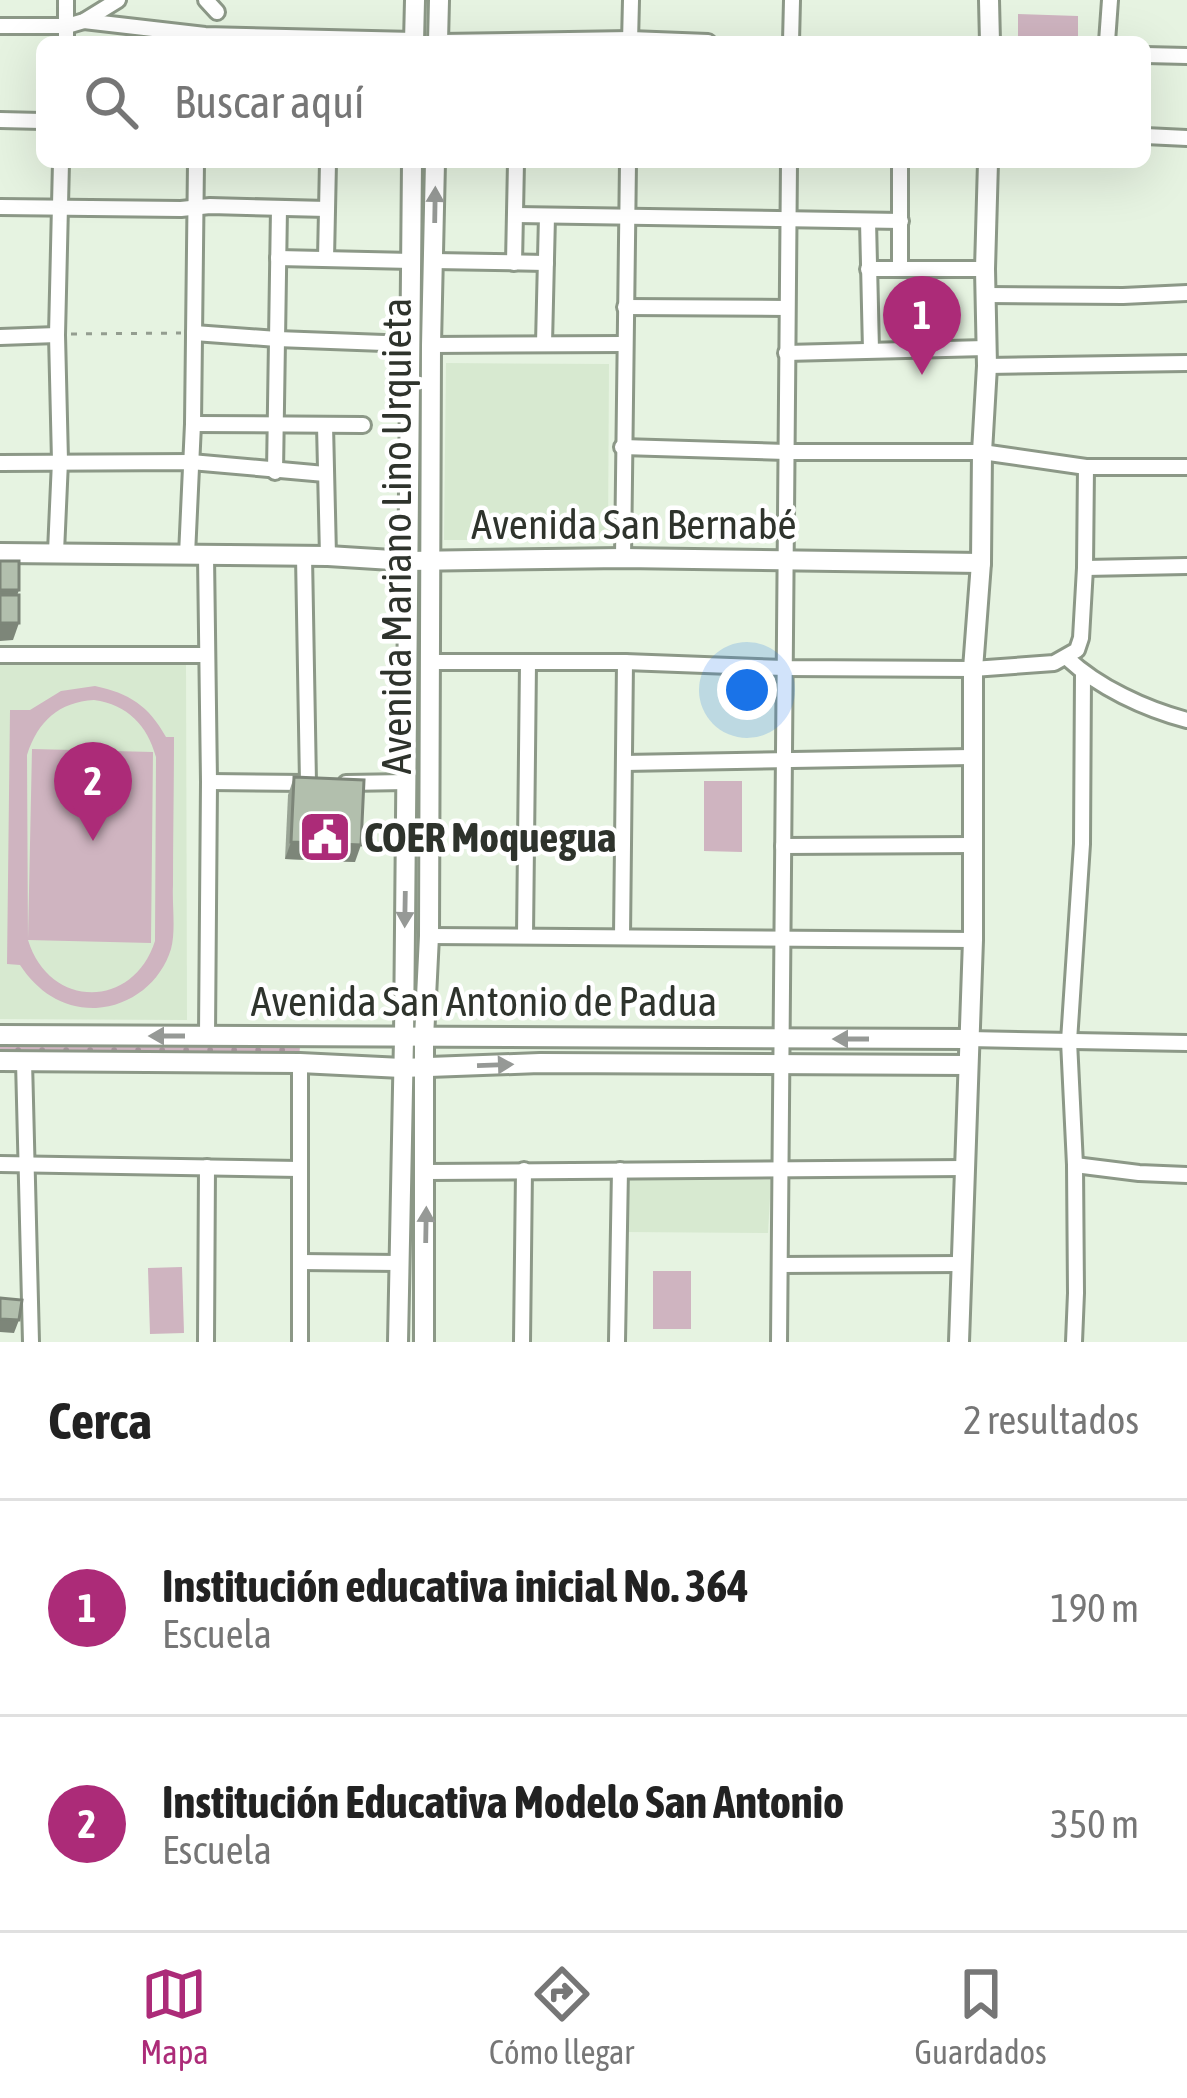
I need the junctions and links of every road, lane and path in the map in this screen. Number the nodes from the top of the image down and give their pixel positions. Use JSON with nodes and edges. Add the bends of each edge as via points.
{"nodes":[{"id":1,"x":66,"y":0,"type":"edge"},
{"id":2,"x":118,"y":0,"type":"edge"},
{"id":3,"x":415,"y":0,"type":"edge"},
{"id":4,"x":440,"y":0,"type":"edge"},
{"id":5,"x":631,"y":0,"type":"edge"},
{"id":6,"x":792,"y":0,"type":"edge"},
{"id":7,"x":989,"y":0,"type":"edge"},
{"id":8,"x":1110,"y":0,"type":"edge"},
{"id":9,"x":84,"y":21,"type":"junction"},
{"id":10,"x":0,"y":26,"type":"edge"},
{"id":11,"x":66,"y":34,"type":"edge"},
{"id":12,"x":185,"y":36,"type":"edge"},
{"id":13,"x":414,"y":36,"type":"edge"},
{"id":14,"x":439,"y":36,"type":"edge"},
{"id":15,"x":630,"y":36,"type":"edge"},
{"id":16,"x":791,"y":36,"type":"edge"},
{"id":17,"x":990,"y":36,"type":"edge"},
{"id":18,"x":1107,"y":36,"type":"edge"},
{"id":19,"x":1151,"y":55,"type":"edge"},
{"id":20,"x":1187,"y":56,"type":"edge"},
{"id":21,"x":0,"y":120,"type":"edge"},
{"id":22,"x":36,"y":121,"type":"edge"},
{"id":23,"x":1151,"y":136,"type":"edge"},
{"id":24,"x":1187,"y":138,"type":"edge"},
{"id":25,"x":61,"y":168,"type":"edge"},
{"id":26,"x":196,"y":168,"type":"edge"},
{"id":27,"x":328,"y":168,"type":"edge"},
{"id":28,"x":412,"y":168,"type":"edge"},
{"id":29,"x":435,"y":168,"type":"edge"},
{"id":30,"x":516,"y":168,"type":"edge"},
{"id":31,"x":628,"y":168,"type":"edge"},
{"id":32,"x":789,"y":168,"type":"edge"},
{"id":33,"x":901,"y":168,"type":"edge"},
{"id":34,"x":988,"y":168,"type":"edge"},
{"id":35,"x":0,"y":207,"type":"edge"},
{"id":36,"x":60,"y":208,"type":"junction"},
{"id":37,"x":196,"y":208,"type":"junction"},
{"id":38,"x":279,"y":208,"type":"junction"},
{"id":39,"x":327,"y":209,"type":"junction"},
{"id":40,"x":516,"y":215,"type":"junction"},
{"id":41,"x":547,"y":216,"type":"junction"},
{"id":42,"x":627,"y":218,"type":"junction"},
{"id":43,"x":789,"y":220,"type":"junction"},
{"id":44,"x":901,"y":220,"type":"junction"},
{"id":45,"x":868,"y":221,"type":"junction"},
{"id":46,"x":278,"y":258,"type":"junction"},
{"id":47,"x":326,"y":259,"type":"junction"},
{"id":48,"x":412,"y":261,"type":"junction"},
{"id":49,"x":434,"y":261,"type":"junction"},
{"id":50,"x":514,"y":263,"type":"junction"},
{"id":51,"x":547,"y":263,"type":"junction"},
{"id":52,"x":899,"y":268,"type":"junction"},
{"id":53,"x":868,"y":269,"type":"junction"},
{"id":54,"x":985,"y":269,"type":"junction"},
{"id":55,"x":1187,"y":293,"type":"edge"},
{"id":56,"x":987,"y":295,"type":"junction"},
{"id":57,"x":625,"y":307,"type":"junction"},
{"id":58,"x":787,"y":308,"type":"junction"},
{"id":59,"x":194,"y":332,"type":"junction"},
{"id":60,"x":57,"y":335,"type":"junction"},
{"id":61,"x":0,"y":338,"type":"edge"},
{"id":62,"x":277,"y":339,"type":"junction"},
{"id":63,"x":544,"y":344,"type":"junction"},
{"id":64,"x":625,"y":344,"type":"junction"},
{"id":65,"x":421,"y":345,"type":"junction"},
{"id":66,"x":871,"y":350,"type":"junction"},
{"id":67,"x":786,"y":353,"type":"junction"},
{"id":68,"x":987,"y":357,"type":"junction"},
{"id":69,"x":1187,"y":364,"type":"edge"},
{"id":70,"x":193,"y":424,"type":"junction"},
{"id":71,"x":325,"y":425,"type":"junction"},
{"id":72,"x":363,"y":425,"type":"dead end"},
{"id":73,"x":276,"y":426,"type":"junction"},
{"id":74,"x":622,"y":447,"type":"junction"},
{"id":75,"x":786,"y":452,"type":"junction"},
{"id":76,"x":982,"y":452,"type":"junction"},
{"id":77,"x":60,"y":461,"type":"junction"},
{"id":78,"x":0,"y":463,"type":"edge"},
{"id":79,"x":191,"y":463,"type":"junction"},
{"id":80,"x":1086,"y":467,"type":"junction"},
{"id":81,"x":1187,"y":467,"type":"edge"},
{"id":82,"x":275,"y":472,"type":"junction"},
{"id":83,"x":325,"y":474,"type":"junction"},
{"id":84,"x":56,"y":552,"type":"junction"},
{"id":85,"x":0,"y":553,"type":"edge"},
{"id":86,"x":196,"y":555,"type":"junction"},
{"id":87,"x":304,"y":556,"type":"junction"},
{"id":88,"x":328,"y":556,"type":"junction"},
{"id":89,"x":623,"y":558,"type":"junction"},
{"id":90,"x":430,"y":560,"type":"junction"},
{"id":91,"x":785,"y":560,"type":"junction"},
{"id":92,"x":408,"y":561,"type":"junction"},
{"id":93,"x":981,"y":563,"type":"junction"},
{"id":94,"x":1187,"y":566,"type":"edge"},
{"id":95,"x":1085,"y":568,"type":"junction"},
{"id":96,"x":0,"y":655,"type":"edge"},
{"id":97,"x":205,"y":655,"type":"junction"},
{"id":98,"x":1066,"y":658,"type":"junction"},
{"id":99,"x":431,"y":662,"type":"junction"},
{"id":100,"x":625,"y":662,"type":"junction"},
{"id":101,"x":528,"y":663,"type":"junction"},
{"id":102,"x":784,"y":668,"type":"junction"},
{"id":103,"x":973,"y":669,"type":"junction"},
{"id":104,"x":1084,"y":674,"type":"junction"},
{"id":105,"x":1187,"y":720,"type":"edge"},
{"id":106,"x":971,"y":757,"type":"junction"},
{"id":107,"x":783,"y":759,"type":"junction"},
{"id":108,"x":624,"y":763,"type":"junction"},
{"id":109,"x":209,"y":782,"type":"junction"},
{"id":110,"x":406,"y":782,"type":"junction"},
{"id":111,"x":308,"y":783,"type":"junction"},
{"id":112,"x":972,"y":845,"type":"junction"},
{"id":113,"x":783,"y":847,"type":"junction"},
{"id":114,"x":429,"y":936,"type":"junction"},
{"id":115,"x":525,"y":936,"type":"junction"},
{"id":116,"x":622,"y":937,"type":"junction"},
{"id":117,"x":782,"y":938,"type":"junction"},
{"id":118,"x":973,"y":940,"type":"junction"},
{"id":119,"x":0,"y":1035,"type":"edge"},
{"id":120,"x":207,"y":1035,"type":"junction"},
{"id":121,"x":414,"y":1038,"type":"junction"},
{"id":122,"x":541,"y":1039,"type":"junction"},
{"id":123,"x":655,"y":1039,"type":"junction"},
{"id":124,"x":781,"y":1039,"type":"junction"},
{"id":125,"x":968,"y":1040,"type":"junction"},
{"id":126,"x":1069,"y":1041,"type":"junction"},
{"id":127,"x":1187,"y":1042,"type":"edge"},
{"id":128,"x":0,"y":1061,"type":"edge"},
{"id":129,"x":24,"y":1061,"type":"junction"},
{"id":130,"x":540,"y":1063,"type":"junction"},
{"id":131,"x":300,"y":1064,"type":"junction"},
{"id":132,"x":655,"y":1064,"type":"junction"},
{"id":133,"x":781,"y":1064,"type":"junction"},
{"id":134,"x":967,"y":1066,"type":"junction"},
{"id":135,"x":425,"y":1067,"type":"junction"},
{"id":136,"x":402,"y":1068,"type":"junction"},
{"id":137,"x":0,"y":1164,"type":"edge"},
{"id":138,"x":27,"y":1164,"type":"junction"},
{"id":139,"x":1075,"y":1165,"type":"junction"},
{"id":140,"x":207,"y":1167,"type":"junction"},
{"id":141,"x":965,"y":1168,"type":"junction"},
{"id":142,"x":299,"y":1169,"type":"junction"},
{"id":143,"x":524,"y":1170,"type":"junction"},
{"id":144,"x":780,"y":1170,"type":"junction"},
{"id":145,"x":620,"y":1171,"type":"junction"},
{"id":146,"x":426,"y":1172,"type":"junction"},
{"id":147,"x":1187,"y":1174,"type":"edge"},
{"id":148,"x":300,"y":1262,"type":"junction"},
{"id":149,"x":399,"y":1263,"type":"junction"},
{"id":150,"x":961,"y":1264,"type":"junction"},
{"id":151,"x":780,"y":1265,"type":"junction"},
{"id":152,"x":31,"y":1342,"type":"edge"},
{"id":153,"x":206,"y":1342,"type":"edge"},
{"id":154,"x":300,"y":1342,"type":"edge"},
{"id":155,"x":398,"y":1342,"type":"edge"},
{"id":156,"x":424,"y":1342,"type":"edge"},
{"id":157,"x":522,"y":1342,"type":"edge"},
{"id":158,"x":617,"y":1342,"type":"edge"},
{"id":159,"x":779,"y":1342,"type":"edge"},
{"id":160,"x":959,"y":1342,"type":"edge"},
{"id":161,"x":1074,"y":1342,"type":"edge"}],
"edges":[{"from":1,"to":11,"type":"street"},
{"from":2,"to":9,"type":"street"},
{"from":3,"to":13,"type":"street"},
{"from":4,"to":14,"type":"street"},
{"from":5,"to":15,"type":"street"},
{"from":6,"to":16,"type":"street"},
{"from":7,"to":17,"type":"street"},
{"from":8,"to":18,"type":"street"},
{"from":9,"to":11,"type":"street"},
{"from":9,"to":12,"type":"street"},
{"from":10,"to":11,"type":"street"},
{"from":19,"to":20,"type":"street"},
{"from":21,"to":22,"type":"street"},
{"from":23,"to":24,"type":"street"},
{"from":25,"to":36,"type":"street"},
{"from":26,"to":37,"type":"street"},
{"from":27,"to":39,"type":"street"},
{"from":28,"to":48,"type":"street","name":"Avenida Mariano Lino Urquieta"},
{"from":49,"to":29,"type":"street","name":"Avenida Mariano Lino Urquieta","one_way":true},
{"from":30,"to":40,"type":"street"},
{"from":31,"to":42,"type":"street"},
{"from":32,"to":43,"type":"street"},
{"from":33,"to":44,"type":"street"},
{"from":34,"to":54,"type":"street"},
{"from":35,"to":36,"type":"street"},
{"from":36,"to":37,"type":"street"},
{"from":36,"to":60,"type":"street"},
{"from":37,"to":38,"type":"street"},
{"from":37,"to":59,"type":"street"},
{"from":38,"to":39,"type":"street"},
{"from":38,"to":46,"type":"street"},
{"from":39,"to":47,"type":"street"},
{"from":40,"to":41,"type":"street"},
{"from":40,"to":50,"type":"street"},
{"from":41,"to":42,"type":"street"},
{"from":41,"to":51,"type":"street"},
{"from":42,"to":43,"type":"street"},
{"from":42,"to":57,"type":"street"},
{"from":43,"to":45,"type":"street"},
{"from":43,"to":58,"type":"street"},
{"from":44,"to":45,"type":"street"},
{"from":44,"to":52,"type":"street"},
{"from":45,"to":53,"type":"street"},
{"from":46,"to":47,"type":"street"},
{"from":46,"to":62,"type":"street"},
{"from":47,"to":48,"type":"street"},
{"from":48,"to":65,"type":"street","name":"Avenida Mariano Lino Urquieta"},
{"from":49,"to":50,"type":"street"},
{"from":49,"to":65,"type":"street","name":"Avenida Mariano Lino Urquieta"},
{"from":50,"to":51,"type":"street"},
{"from":51,"to":63,"type":"street"},
{"from":52,"to":53,"type":"street"},
{"from":52,"to":54,"type":"street"},
{"from":53,"to":66,"type":"street"},
{"from":54,"to":56,"type":"street"},
{"from":55,"to":56,"type":"street"},
{"from":56,"to":68,"type":"street"},
{"from":57,"to":58,"type":"street"},
{"from":57,"to":64,"type":"street"},
{"from":58,"to":67,"type":"street"},
{"from":59,"to":60,"type":"path"},
{"from":59,"to":62,"type":"street"},
{"from":59,"to":70,"type":"street"},
{"from":60,"to":61,"type":"street"},
{"from":60,"to":77,"type":"street"},
{"from":62,"to":65,"type":"street"},
{"from":62,"to":73,"type":"street"},
{"from":63,"to":64,"type":"street"},
{"from":63,"to":65,"type":"street"},
{"from":64,"to":74,"type":"street"},
{"from":65,"to":90,"type":"street","name":"Avenida Mariano Lino Urquieta"},
{"from":65,"to":92,"type":"street","name":"Avenida Mariano Lino Urquieta"},
{"from":66,"to":67,"type":"street"},
{"from":66,"to":68,"type":"street"},
{"from":67,"to":75,"type":"street"},
{"from":68,"to":69,"type":"street"},
{"from":68,"to":76,"type":"street"},
{"from":70,"to":73,"type":"street"},
{"from":70,"to":79,"type":"street"},
{"from":71,"to":72,"type":"street"},
{"from":71,"to":73,"type":"street"},
{"from":71,"to":83,"type":"street"},
{"from":73,"to":82,"type":"street"},
{"from":74,"to":75,"type":"street"},
{"from":74,"to":89,"type":"street"},
{"from":75,"to":76,"type":"street"},
{"from":75,"to":91,"type":"street"},
{"from":76,"to":80,"type":"street"},
{"from":76,"to":93,"type":"street"},
{"from":77,"to":78,"type":"street"},
{"from":77,"to":79,"type":"street"},
{"from":77,"to":84,"type":"street"},
{"from":79,"to":82,"type":"street"},
{"from":79,"to":86,"type":"street"},
{"from":80,"to":81,"type":"street"},
{"from":80,"to":95,"type":"street"},
{"from":82,"to":83,"type":"street"},
{"from":83,"to":88,"type":"street"},
{"from":84,"to":85,"type":"street","name":"Avenida San Bernabé"},
{"from":84,"to":86,"type":"street","name":"Avenida San Bernabé"},
{"from":86,"to":87,"type":"street","name":"Avenida San Bernabé"},
{"from":86,"to":97,"type":"street"},
{"from":87,"to":88,"type":"street","name":"Avenida San Bernabé"},
{"from":87,"to":111,"type":"street"},
{"from":88,"to":92,"type":"street","name":"Avenida San Bernabé"},
{"from":89,"to":90,"type":"street","name":"Avenida San Bernabé"},
{"from":89,"to":91,"type":"street","name":"Avenida San Bernabé"},
{"from":90,"to":92,"type":"street","name":"Avenida San Bernabé"},
{"from":90,"to":99,"type":"street","name":"Avenida Mariano Lino Urquieta"},
{"from":91,"to":93,"type":"street","name":"Avenida San Bernabé"},
{"from":91,"to":102,"type":"street"},
{"from":92,"to":110,"type":"street","name":"Avenida Mariano Lino Urquieta"},
{"from":93,"to":103,"type":"street"},
{"from":94,"to":95,"type":"street"},
{"from":95,"to":98,"type":"street","via":[[1081,638]]},
{"from":96,"to":97,"type":"street"},
{"from":97,"to":109,"type":"street"},
{"from":98,"to":103,"type":"street"},
{"from":98,"to":104,"type":"street"},
{"from":99,"to":101,"type":"street"},
{"from":99,"to":114,"type":"street","name":"Avenida Mariano Lino Urquieta"},
{"from":100,"to":101,"type":"street"},
{"from":100,"to":102,"type":"street"},
{"from":100,"to":108,"type":"street"},
{"from":101,"to":115,"type":"street"},
{"from":102,"to":103,"type":"street"},
{"from":102,"to":107,"type":"street"},
{"from":103,"to":106,"type":"street"},
{"from":104,"to":105,"type":"street"},
{"from":104,"to":126,"type":"street"},
{"from":106,"to":107,"type":"street"},
{"from":106,"to":112,"type":"street"},
{"from":107,"to":108,"type":"street"},
{"from":107,"to":113,"type":"street"},
{"from":108,"to":116,"type":"street"},
{"from":109,"to":111,"type":"street"},
{"from":109,"to":120,"type":"street"},
{"from":110,"to":111,"type":"street"},
{"from":110,"to":121,"type":"street","name":"Avenida Mariano Lino Urquieta","one_way":true},
{"from":112,"to":113,"type":"street"},
{"from":112,"to":118,"type":"street"},
{"from":113,"to":117,"type":"street"},
{"from":114,"to":115,"type":"street"},
{"from":114,"to":121,"type":"street","name":"Avenida Mariano Lino Urquieta"},
{"from":115,"to":116,"type":"street"},
{"from":116,"to":117,"type":"street"},
{"from":117,"to":118,"type":"street"},
{"from":117,"to":124,"type":"street"},
{"from":118,"to":125,"type":"street"},
{"from":120,"to":119,"type":"street","name":"Avenida San Antonio de Padua","one_way":true},
{"from":120,"to":121,"type":"street","name":"Avenida San Antonio de Padua"},
{"from":121,"to":122,"type":"street","name":"Avenida San Antonio de Padua"},
{"from":121,"to":135,"type":"street","name":"Avenida Mariano Lino Urquieta"},
{"from":121,"to":136,"type":"street","name":"Avenida Mariano Lino Urquieta"},
{"from":122,"to":123,"type":"street","name":"Avenida San Antonio de Padua"},
{"from":122,"to":130,"type":"street"},
{"from":123,"to":124,"type":"street","name":"Avenida San Antonio de Padua"},
{"from":123,"to":132,"type":"street"},
{"from":125,"to":124,"type":"street","name":"Avenida San Antonio de Padua","one_way":true},
{"from":124,"to":133,"type":"street"},
{"from":125,"to":126,"type":"street"},
{"from":125,"to":134,"type":"street"},
{"from":126,"to":127,"type":"street"},
{"from":126,"to":139,"type":"street"},
{"from":128,"to":129,"type":"street","name":"Avenida San Antonio de Padua"},
{"from":129,"to":131,"type":"street","name":"Avenida San Antonio de Padua"},
{"from":129,"to":138,"type":"street"},
{"from":130,"to":132,"type":"street","name":"Avenida San Antonio de Padua"},
{"from":135,"to":130,"type":"street","name":"Avenida San Antonio de Padua","one_way":true},
{"from":131,"to":136,"type":"street","name":"Avenida San Antonio de Padua"},
{"from":131,"to":142,"type":"street"},
{"from":132,"to":133,"type":"street","name":"Avenida San Antonio de Padua"},
{"from":133,"to":134,"type":"street","name":"Avenida San Antonio de Padua"},
{"from":133,"to":144,"type":"street"},
{"from":134,"to":141,"type":"street"},
{"from":135,"to":136,"type":"street","name":"Avenida San Antonio de Padua"},
{"from":135,"to":146,"type":"street","name":"Avenida Mariano Lino Urquieta"},
{"from":136,"to":149,"type":"street","name":"Avenida Mariano Lino Urquieta"},
{"from":137,"to":138,"type":"street"},
{"from":138,"to":140,"type":"street"},
{"from":138,"to":152,"type":"street"},
{"from":139,"to":147,"type":"street"},
{"from":139,"to":161,"type":"street"},
{"from":140,"to":142,"type":"street"},
{"from":140,"to":153,"type":"street"},
{"from":141,"to":144,"type":"street"},
{"from":141,"to":150,"type":"street"},
{"from":142,"to":148,"type":"street"},
{"from":143,"to":145,"type":"street"},
{"from":143,"to":146,"type":"street"},
{"from":143,"to":157,"type":"street"},
{"from":144,"to":145,"type":"street"},
{"from":144,"to":151,"type":"street"},
{"from":145,"to":158,"type":"street"},
{"from":156,"to":146,"type":"street","name":"Avenida Mariano Lino Urquieta","one_way":true},
{"from":148,"to":149,"type":"street"},
{"from":148,"to":154,"type":"street"},
{"from":149,"to":155,"type":"street","name":"Avenida Mariano Lino Urquieta"},
{"from":150,"to":151,"type":"street"},
{"from":150,"to":160,"type":"street"},
{"from":151,"to":159,"type":"street"}]}
